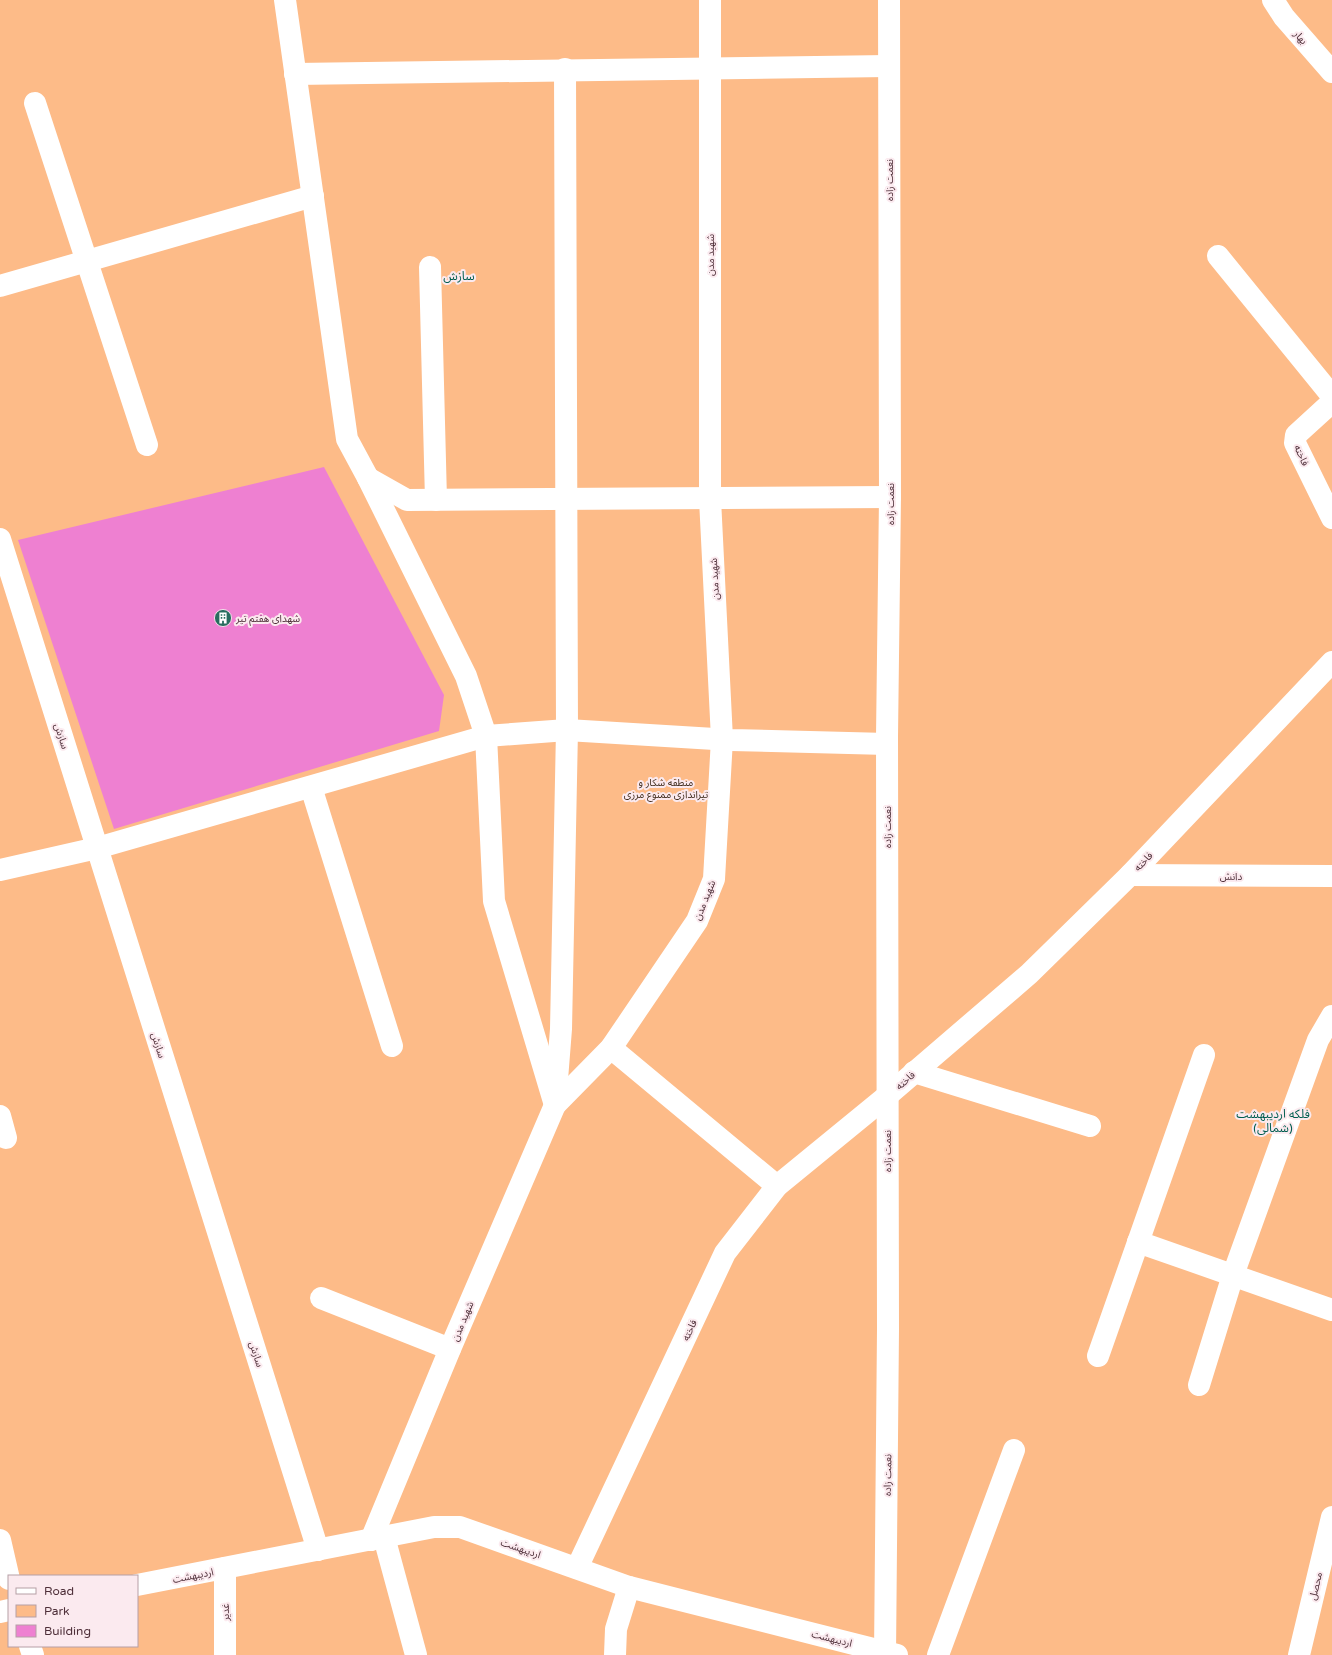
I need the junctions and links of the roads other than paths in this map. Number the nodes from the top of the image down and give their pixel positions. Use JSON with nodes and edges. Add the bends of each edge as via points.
{"nodes":[{"id":1,"x":285,"y":0,"type":"edge"},
{"id":2,"x":710,"y":0,"type":"edge"},
{"id":3,"x":889,"y":0,"type":"edge"},
{"id":4,"x":1273,"y":0,"type":"edge"},
{"id":5,"x":888,"y":66,"type":"junction"},
{"id":6,"x":710,"y":68,"type":"junction"},
{"id":7,"x":565,"y":69,"type":"junction"},
{"id":8,"x":1332,"y":72,"type":"edge"},
{"id":9,"x":295,"y":74,"type":"junction"},
{"id":10,"x":35,"y":103,"type":"dead end"},
{"id":11,"x":313,"y":196,"type":"junction"},
{"id":12,"x":1218,"y":256,"type":"dead end"},
{"id":13,"x":87,"y":261,"type":"junction"},
{"id":14,"x":430,"y":267,"type":"dead end"},
{"id":15,"x":0,"y":286,"type":"edge"},
{"id":16,"x":1332,"y":396,"type":"edge"},
{"id":17,"x":1332,"y":402,"type":"edge"},
{"id":18,"x":147,"y":445,"type":"dead end"},
{"id":19,"x":368,"y":478,"type":"junction"},
{"id":20,"x":890,"y":497,"type":"junction"},
{"id":21,"x":567,"y":499,"type":"junction"},
{"id":22,"x":710,"y":499,"type":"junction"},
{"id":23,"x":436,"y":500,"type":"junction"},
{"id":24,"x":1332,"y":518,"type":"edge"},
{"id":25,"x":0,"y":539,"type":"edge"},
{"id":26,"x":1332,"y":662,"type":"edge"},
{"id":27,"x":567,"y":730,"type":"junction"},
{"id":28,"x":486,"y":736,"type":"junction"},
{"id":29,"x":722,"y":740,"type":"junction"},
{"id":30,"x":887,"y":744,"type":"junction"},
{"id":31,"x":311,"y":786,"type":"junction"},
{"id":32,"x":97,"y":848,"type":"junction"},
{"id":33,"x":0,"y":870,"type":"edge"},
{"id":34,"x":1130,"y":875,"type":"junction"},
{"id":35,"x":1332,"y":876,"type":"edge"},
{"id":36,"x":1332,"y":1016,"type":"edge"},
{"id":37,"x":392,"y":1046,"type":"dead end"},
{"id":38,"x":611,"y":1048,"type":"junction"},
{"id":39,"x":1204,"y":1055,"type":"dead end"},
{"id":40,"x":914,"y":1072,"type":"junction"},
{"id":41,"x":887,"y":1096,"type":"junction"},
{"id":42,"x":555,"y":1105,"type":"junction"},
{"id":43,"x":0,"y":1116,"type":"edge"},
{"id":44,"x":1090,"y":1126,"type":"dead end"},
{"id":45,"x":6,"y":1138,"type":"dead end"},
{"id":46,"x":777,"y":1186,"type":"junction"},
{"id":47,"x":1138,"y":1242,"type":"junction"},
{"id":48,"x":1233,"y":1275,"type":"junction"},
{"id":49,"x":321,"y":1298,"type":"dead end"},
{"id":50,"x":1332,"y":1310,"type":"edge"},
{"id":51,"x":450,"y":1349,"type":"junction"},
{"id":52,"x":1098,"y":1356,"type":"dead end"},
{"id":53,"x":1198,"y":1385,"type":"dead end"},
{"id":54,"x":1014,"y":1450,"type":"dead end"},
{"id":55,"x":1332,"y":1517,"type":"edge"},
{"id":56,"x":377,"y":1538,"type":"junction"},
{"id":57,"x":0,"y":1540,"type":"edge"},
{"id":58,"x":318,"y":1550,"type":"junction"},
{"id":59,"x":225,"y":1568,"type":"junction"},
{"id":60,"x":577,"y":1568,"type":"junction"},
{"id":61,"x":8,"y":1575,"type":"edge"},
{"id":62,"x":138,"y":1586,"type":"edge"},
{"id":63,"x":629,"y":1587,"type":"junction"},
{"id":64,"x":889,"y":1654,"type":"edge"},
{"id":65,"x":224,"y":1655,"type":"edge"},
{"id":66,"x":416,"y":1655,"type":"edge"},
{"id":67,"x":615,"y":1655,"type":"edge"},
{"id":68,"x":938,"y":1655,"type":"edge"},
{"id":69,"x":1299,"y":1655,"type":"edge"}],
"edges":[{"from":1,"to":9,"type":"street"},
{"from":2,"to":6,"type":"street","name":"شهید مدن"},
{"from":3,"to":5,"type":"street","name":"نعمت زاده"},
{"from":4,"to":8,"type":"street","name":"بهار","via":[[1284,17]]},
{"from":5,"to":6,"type":"street"},
{"from":5,"to":20,"type":"street","name":"نعمت زاده"},
{"from":6,"to":7,"type":"street"},
{"from":6,"to":22,"type":"street","name":"شهید مدن"},
{"from":7,"to":9,"type":"street"},
{"from":7,"to":21,"type":"street","name":"شهید مدن"},
{"from":9,"to":11,"type":"street"},
{"from":10,"to":13,"type":"street"},
{"from":11,"to":13,"type":"street"},
{"from":11,"to":19,"type":"street","via":[[347,439]]},
{"from":12,"to":16,"type":"street"},
{"from":13,"to":15,"type":"street"},
{"from":13,"to":18,"type":"street"},
{"from":14,"to":23,"type":"street"},
{"from":17,"to":24,"type":"street","name":"فاخته","via":[[1296,436],[1295,442]]},
{"from":19,"to":23,"type":"street","via":[[407,500]]},
{"from":19,"to":28,"type":"street","via":[[466,676]]},
{"from":20,"to":22,"type":"street"},
{"from":20,"to":30,"type":"street","name":"نعمت زاده"},
{"from":21,"to":22,"type":"street"},
{"from":21,"to":23,"type":"street"},
{"from":21,"to":27,"type":"street","name":"شهید مدن"},
{"from":22,"to":29,"type":"street","name":"شهید مدن"},
{"from":25,"to":32,"type":"street","name":"سازش"},
{"from":26,"to":34,"type":"street","name":"فاخته"},
{"from":27,"to":28,"type":"street"},
{"from":27,"to":29,"type":"street"},
{"from":27,"to":42,"type":"street","name":"شهید مدن","via":[[561,1029]]},
{"from":28,"to":31,"type":"street"},
{"from":28,"to":42,"type":"street","via":[[494,902]]},
{"from":29,"to":30,"type":"street"},
{"from":29,"to":38,"type":"street","name":"شهید مدن","via":[[714,879],[697,921]]},
{"from":30,"to":41,"type":"street","name":"نعمت زاده"},
{"from":31,"to":32,"type":"street"},
{"from":31,"to":37,"type":"street"},
{"from":32,"to":33,"type":"street"},
{"from":32,"to":58,"type":"street","name":"سازش"},
{"from":34,"to":35,"type":"street","name":"دانش"},
{"from":34,"to":40,"type":"street","name":"فاخته","via":[[1029,974]]},
{"from":36,"to":48,"type":"street","via":[[1318,1040]]},
{"from":38,"to":42,"type":"street","name":"شهید مدن"},
{"from":38,"to":46,"type":"street"},
{"from":39,"to":47,"type":"street"},
{"from":40,"to":41,"type":"street","name":"فاخته"},
{"from":40,"to":44,"type":"street"},
{"from":41,"to":46,"type":"street","name":"فاخته"},
{"from":41,"to":64,"type":"street","name":"نعمت زاده"},
{"from":42,"to":51,"type":"street","name":"شهید مدن"},
{"from":43,"to":45,"type":"street"},
{"from":46,"to":60,"type":"street","name":"فاخته","via":[[725,1253]]},
{"from":47,"to":48,"type":"street"},
{"from":47,"to":52,"type":"street"},
{"from":48,"to":50,"type":"street"},
{"from":48,"to":53,"type":"street"},
{"from":49,"to":51,"type":"street"},
{"from":51,"to":56,"type":"street","name":"شهید مدن"},
{"from":54,"to":68,"type":"street"},
{"from":55,"to":69,"type":"street","name":"محصل"},
{"from":56,"to":58,"type":"street","name":"اردیبهشت"},
{"from":56,"to":60,"type":"street","name":"اردیبهشت","via":[[434,1527],[460,1527]]},
{"from":56,"to":66,"type":"street"},
{"from":57,"to":61,"type":"street"},
{"from":58,"to":59,"type":"street","name":"اردیبهشت"},
{"from":59,"to":62,"type":"street","name":"اردیبهشت"},
{"from":59,"to":65,"type":"street","name":"غدیر"},
{"from":60,"to":63,"type":"street","name":"اردیبهشت"},
{"from":63,"to":64,"type":"street","name":"اردیبهشت"},
{"from":63,"to":67,"type":"street","via":[[616,1630]]}]}
